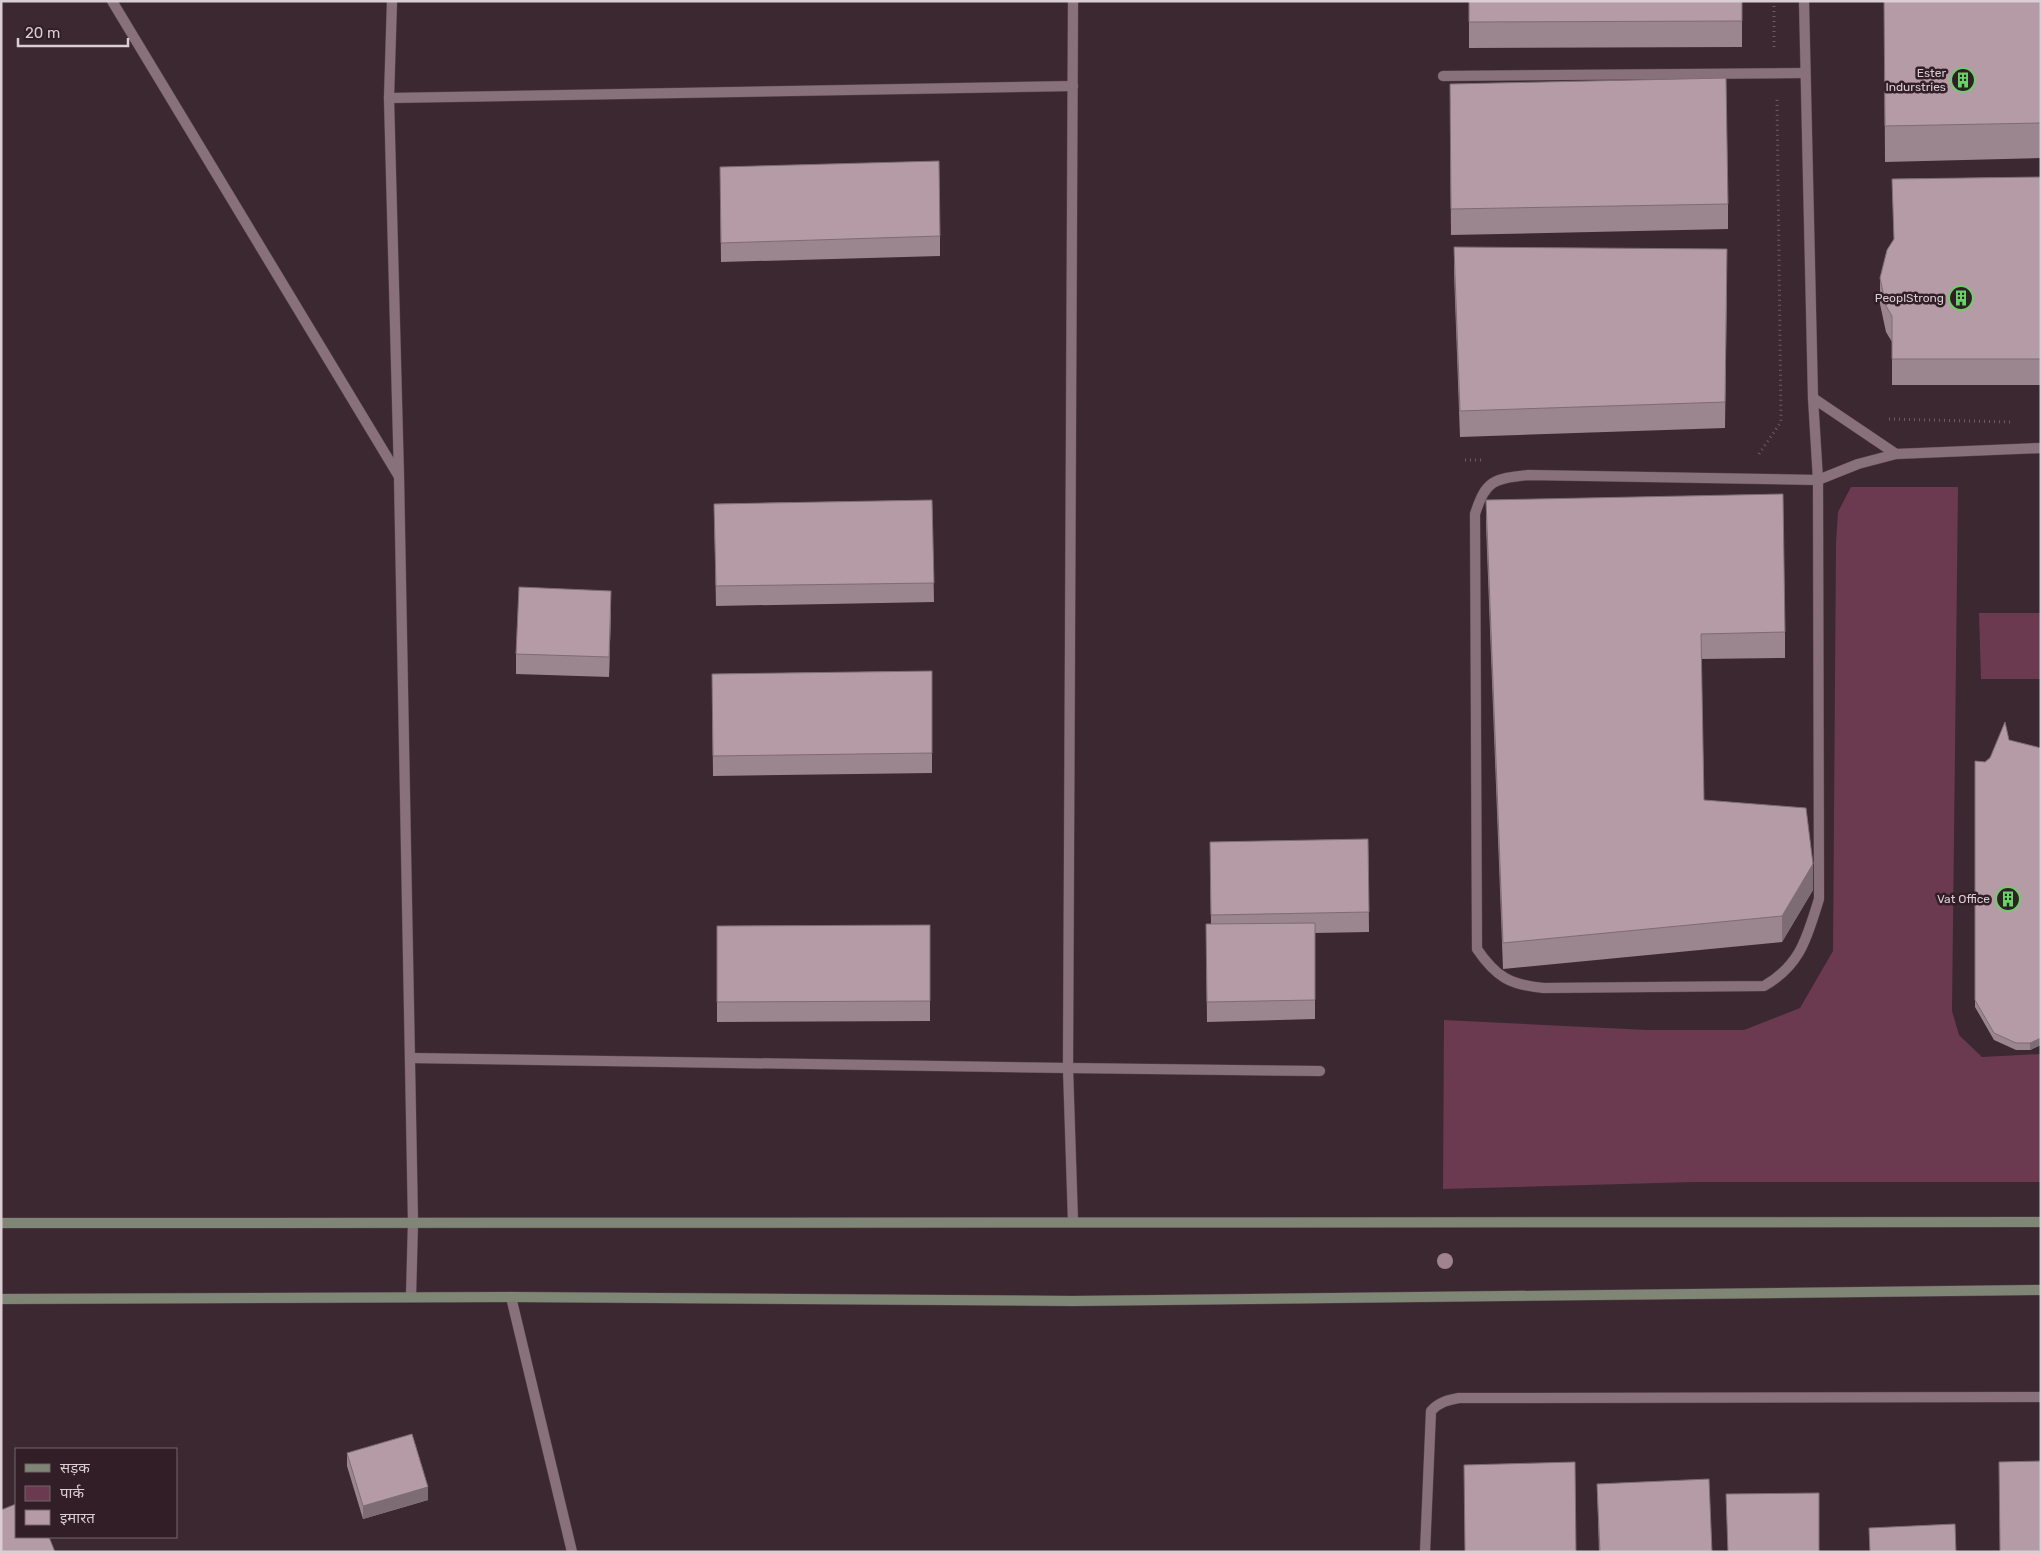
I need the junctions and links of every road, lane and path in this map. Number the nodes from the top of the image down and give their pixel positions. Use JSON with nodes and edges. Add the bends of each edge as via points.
{"nodes":[{"id":1,"x":112,"y":1,"type":"edge"},
{"id":2,"x":392,"y":1,"type":"edge"},
{"id":3,"x":1073,"y":1,"type":"edge"},
{"id":4,"x":1774,"y":1,"type":"edge"},
{"id":5,"x":1804,"y":1,"type":"edge"},
{"id":6,"x":1774,"y":51,"type":"dead end"},
{"id":7,"x":1805,"y":73,"type":"junction"},
{"id":8,"x":1443,"y":76,"type":"dead end"},
{"id":9,"x":1073,"y":86,"type":"junction"},
{"id":10,"x":389,"y":98,"type":"junction"},
{"id":11,"x":1777,"y":98,"type":"dead end"},
{"id":12,"x":1813,"y":398,"type":"junction"},
{"id":13,"x":1881,"y":419,"type":"dead end"},
{"id":14,"x":2011,"y":422,"type":"dead end"},
{"id":15,"x":2041,"y":448,"type":"edge"},
{"id":16,"x":1896,"y":454,"type":"junction"},
{"id":17,"x":1758,"y":456,"type":"dead end"},
{"id":18,"x":1465,"y":460,"type":"dead end"},
{"id":19,"x":1485,"y":460,"type":"dead end"},
{"id":20,"x":399,"y":476,"type":"junction"},
{"id":21,"x":1818,"y":480,"type":"junction"},
{"id":22,"x":410,"y":1058,"type":"junction"},
{"id":23,"x":1068,"y":1068,"type":"junction"},
{"id":24,"x":1320,"y":1071,"type":"dead end"},
{"id":25,"x":413,"y":1222,"type":"junction"},
{"id":26,"x":1073,"y":1222,"type":"junction"},
{"id":27,"x":2041,"y":1222,"type":"edge"},
{"id":28,"x":1,"y":1223,"type":"edge"},
{"id":29,"x":2041,"y":1290,"type":"edge"},
{"id":30,"x":411,"y":1297,"type":"junction"},
{"id":31,"x":511,"y":1297,"type":"junction"},
{"id":32,"x":1,"y":1299,"type":"edge"},
{"id":33,"x":2041,"y":1397,"type":"edge"},
{"id":34,"x":572,"y":1552,"type":"edge"},
{"id":35,"x":1425,"y":1552,"type":"edge"}],
"edges":[{"from":1,"to":20,"type":"street"},
{"from":2,"to":10,"type":"street"},
{"from":3,"to":9,"type":"street"},
{"from":4,"to":6,"type":"path"},
{"from":5,"to":7,"type":"street"},
{"from":7,"to":8,"type":"street"},
{"from":7,"to":12,"type":"street"},
{"from":9,"to":10,"type":"street"},
{"from":9,"to":23,"type":"street"},
{"from":10,"to":20,"type":"street"},
{"from":11,"to":17,"type":"path","via":[[1781,422]]},
{"from":12,"to":16,"type":"street"},
{"from":12,"to":21,"type":"street"},
{"from":13,"to":14,"type":"path"},
{"from":15,"to":16,"type":"street"},
{"from":16,"to":21,"type":"street","via":[[1858,464]]},
{"from":18,"to":19,"type":"path"},
{"from":20,"to":22,"type":"street"},
{"from":21,"to":21,"type":"street","via":[[1819,899],[1807,940],[1780,976],[1764,986],[1544,988],[1506,980],[1490,967],[1477,949],[1475,514],[1482,494],[1492,482],[1528,475]]},
{"from":22,"to":23,"type":"street"},
{"from":22,"to":25,"type":"street"},
{"from":23,"to":24,"type":"street"},
{"from":23,"to":26,"type":"street"},
{"from":25,"to":26,"type":"main road"},
{"from":25,"to":28,"type":"main road"},
{"from":25,"to":30,"type":"street"},
{"from":26,"to":27,"type":"main road"},
{"from":29,"to":31,"type":"main road","via":[[1073,1301]]},
{"from":30,"to":31,"type":"main road"},
{"from":30,"to":32,"type":"main road"},
{"from":31,"to":34,"type":"street"},
{"from":33,"to":35,"type":"street","via":[[1448,1400],[1431,1411]]}]}
